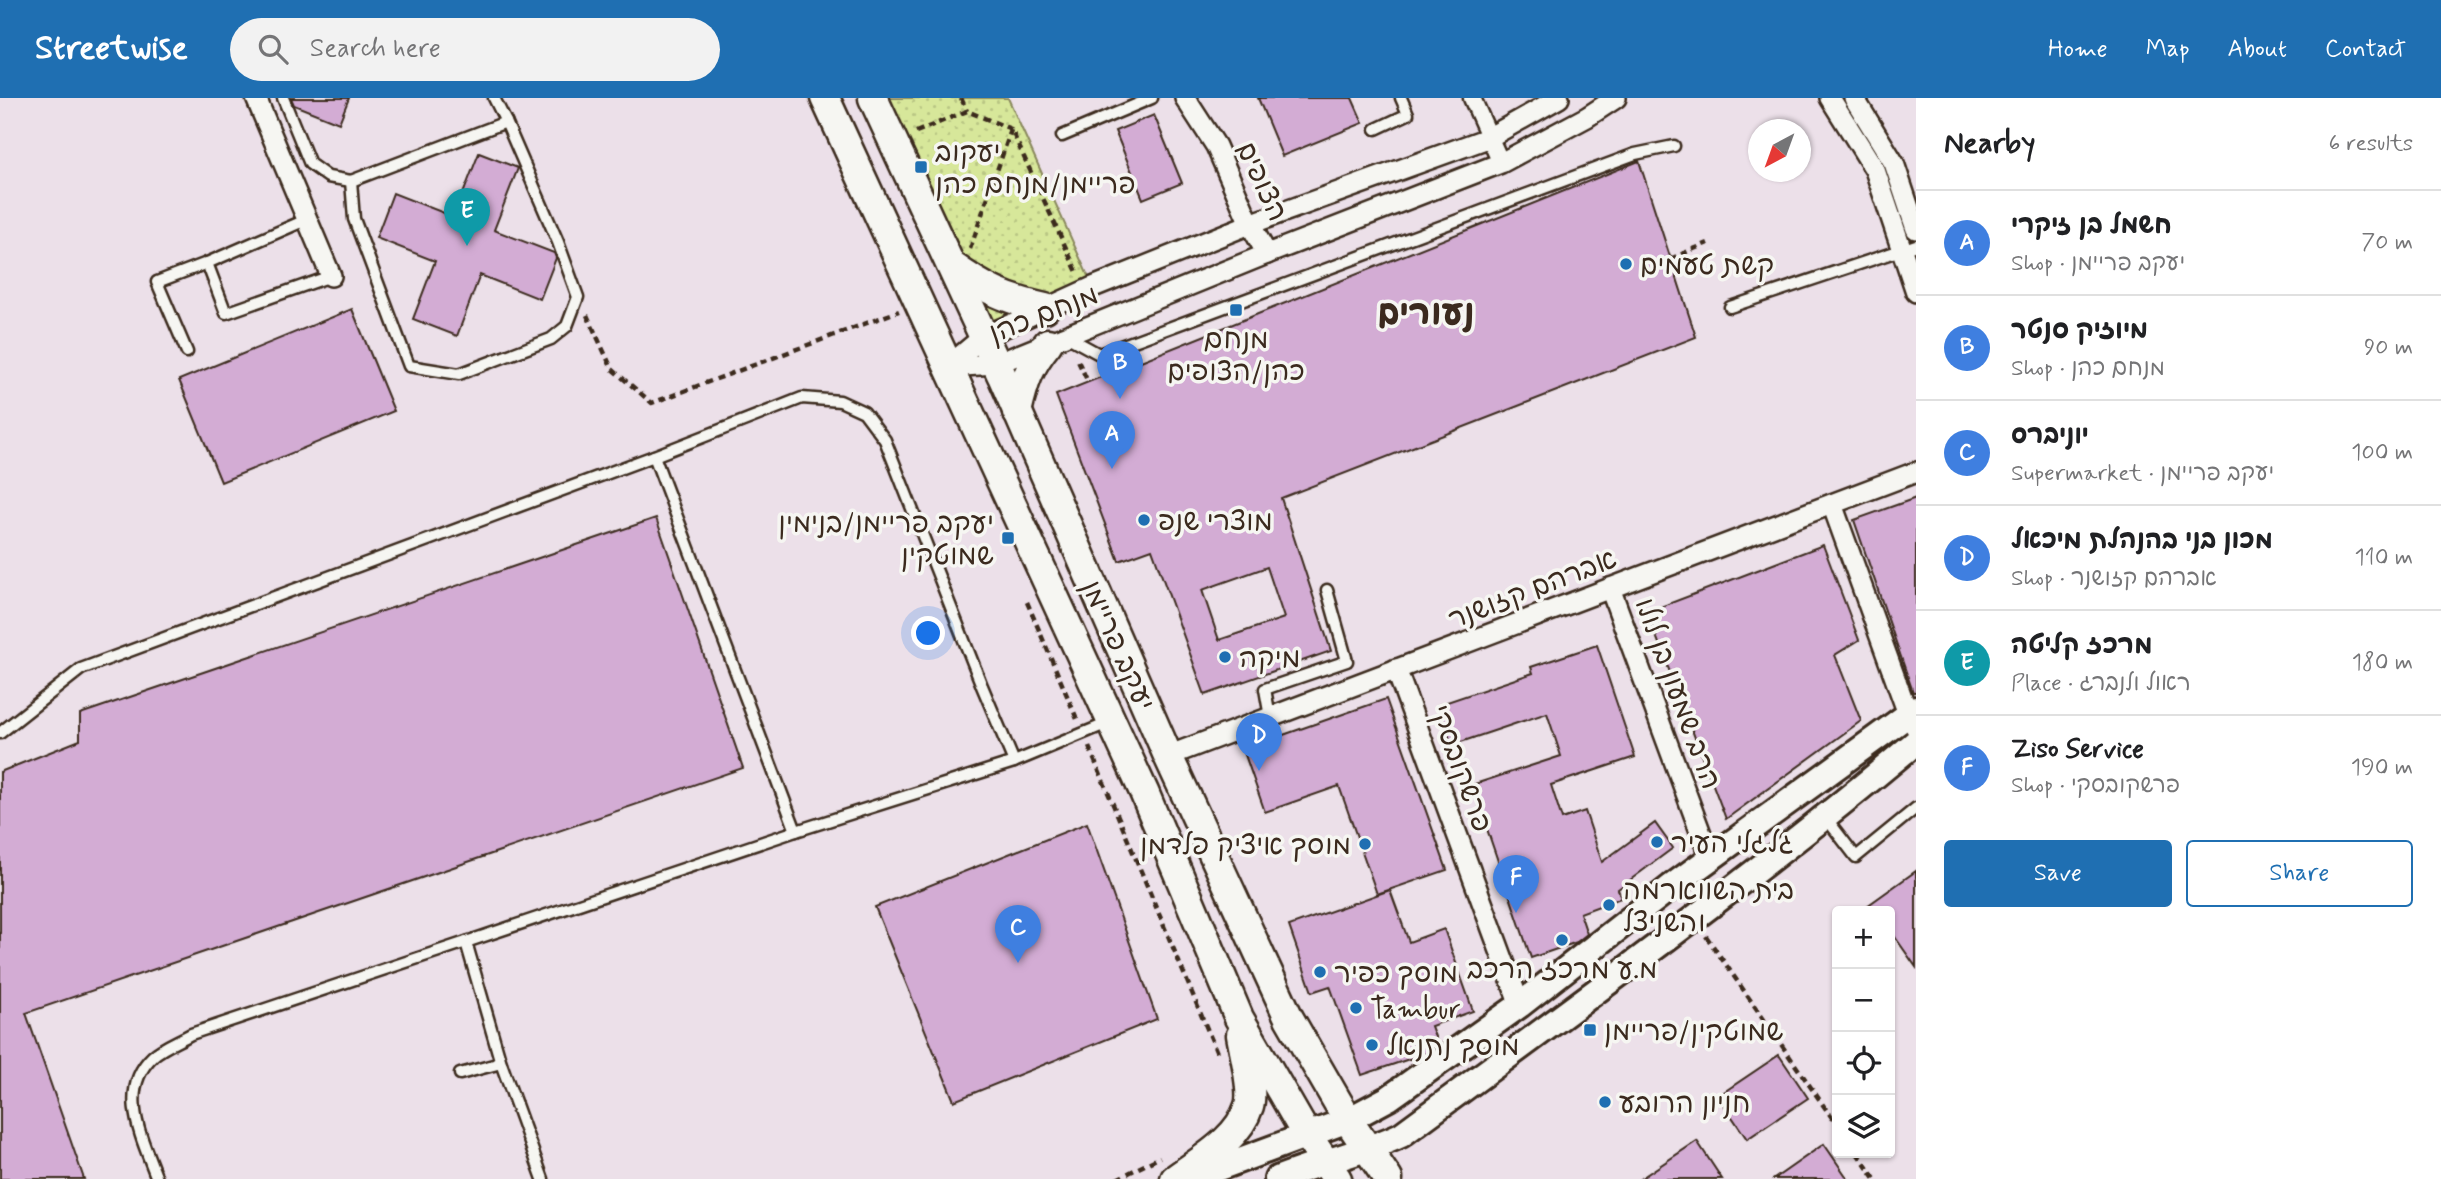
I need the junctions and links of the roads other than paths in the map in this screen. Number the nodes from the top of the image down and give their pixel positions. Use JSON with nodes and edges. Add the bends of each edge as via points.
{"nodes":[{"id":1,"x":256,"y":98,"type":"edge"},
{"id":2,"x":283,"y":98,"type":"edge"},
{"id":3,"x":494,"y":98,"type":"edge"},
{"id":4,"x":825,"y":98,"type":"edge"},
{"id":5,"x":873,"y":98,"type":"edge"},
{"id":6,"x":1152,"y":98,"type":"edge"},
{"id":7,"x":1185,"y":98,"type":"edge"},
{"id":8,"x":1401,"y":98,"type":"edge"},
{"id":9,"x":1472,"y":98,"type":"edge"},
{"id":10,"x":1559,"y":98,"type":"edge"},
{"id":11,"x":1616,"y":98,"type":"edge"},
{"id":12,"x":1830,"y":98,"type":"edge"},
{"id":13,"x":1854,"y":98,"type":"edge"},
{"id":14,"x":506,"y":122,"type":"junction"},
{"id":15,"x":1376,"y":129,"type":"dead end"},
{"id":16,"x":1062,"y":136,"type":"dead end"},
{"id":17,"x":1488,"y":138,"type":"junction"},
{"id":18,"x":1674,"y":146,"type":"dead end"},
{"id":19,"x":1501,"y":163,"type":"junction"},
{"id":20,"x":351,"y":181,"type":"junction"},
{"id":21,"x":308,"y":218,"type":"junction"},
{"id":22,"x":1250,"y":224,"type":"junction"},
{"id":23,"x":1916,"y":229,"type":"edge"},
{"id":24,"x":1909,"y":247,"type":"edge"},
{"id":25,"x":1267,"y":254,"type":"junction"},
{"id":26,"x":960,"y":257,"type":"junction"},
{"id":27,"x":207,"y":263,"type":"junction"},
{"id":28,"x":331,"y":276,"type":"joint"},
{"id":29,"x":1916,"y":292,"type":"edge"},
{"id":30,"x":1730,"y":307,"type":"dead end"},
{"id":31,"x":1045,"y":308,"type":"junction"},
{"id":32,"x":983,"y":337,"type":"junction"},
{"id":33,"x":1057,"y":340,"type":"junction"},
{"id":34,"x":187,"y":352,"type":"dead end"},
{"id":35,"x":996,"y":364,"type":"junction"},
{"id":36,"x":947,"y":367,"type":"junction"},
{"id":37,"x":1017,"y":412,"type":"junction"},
{"id":38,"x":654,"y":456,"type":"junction"},
{"id":39,"x":1916,"y":472,"type":"edge"},
{"id":40,"x":1832,"y":504,"type":"junction"},
{"id":41,"x":1610,"y":588,"type":"junction"},
{"id":42,"x":1327,"y":590,"type":"dead end"},
{"id":43,"x":1396,"y":669,"type":"junction"},
{"id":44,"x":1270,"y":717,"type":"junction"},
{"id":45,"x":1914,"y":717,"type":"edge"},
{"id":46,"x":1112,"y":721,"type":"junction"},
{"id":47,"x":0,"y":733,"type":"edge"},
{"id":48,"x":1916,"y":742,"type":"edge"},
{"id":49,"x":1168,"y":756,"type":"junction"},
{"id":50,"x":1014,"y":762,"type":"junction"},
{"id":51,"x":1916,"y":808,"type":"edge"},
{"id":52,"x":1826,"y":817,"type":"junction"},
{"id":53,"x":796,"y":831,"type":"junction"},
{"id":54,"x":1710,"y":858,"type":"junction"},
{"id":55,"x":467,"y":942,"type":"junction"},
{"id":56,"x":1520,"y":1005,"type":"junction"},
{"id":57,"x":1238,"y":1018,"type":"junction"},
{"id":58,"x":501,"y":1063,"type":"junction"},
{"id":59,"x":460,"y":1074,"type":"dead end"},
{"id":60,"x":1348,"y":1120,"type":"junction"},
{"id":61,"x":1306,"y":1134,"type":"junction"},
{"id":62,"x":1368,"y":1151,"type":"junction"},
{"id":63,"x":1330,"y":1171,"type":"edge"},
{"id":64,"x":157,"y":1179,"type":"edge"},
{"id":65,"x":542,"y":1179,"type":"edge"},
{"id":66,"x":1175,"y":1179,"type":"edge"},
{"id":67,"x":1189,"y":1179,"type":"edge"},
{"id":68,"x":1278,"y":1179,"type":"edge"},
{"id":69,"x":1388,"y":1179,"type":"edge"}],
"edges":[{"from":1,"to":21,"type":"street"},
{"from":2,"to":20,"type":"lane","via":[[310,164],[328,177]]},
{"from":3,"to":14,"type":"lane"},
{"from":4,"to":36,"type":"main road","name":"יעקב פריימן"},
{"from":5,"to":26,"type":"main road","name":"יעקב פריימן"},
{"from":6,"to":16,"type":"lane"},
{"from":7,"to":22,"type":"street","name":"הצופים","via":[[1216,146]]},
{"from":8,"to":15,"type":"lane","via":[[1408,114]]},
{"from":9,"to":17,"type":"street"},
{"from":10,"to":17,"type":"street","name":"מנחם כהן"},
{"from":11,"to":19,"type":"street","name":"מנחם כהן"},
{"from":12,"to":24,"type":"street","via":[[1875,170]]},
{"from":13,"to":23,"type":"street","via":[[1894,163]]},
{"from":14,"to":20,"type":"lane"},
{"from":14,"to":20,"type":"lane","via":[[578,297],[567,326],[551,339],[459,374],[409,366],[354,219]]},
{"from":17,"to":19,"type":"street"},
{"from":17,"to":22,"type":"street","name":"מנחם כהן"},
{"from":18,"to":33,"type":"lane","via":[[1635,154],[1099,354]]},
{"from":19,"to":25,"type":"street","name":"מנחם כהן"},
{"from":21,"to":27,"type":"lane"},
{"from":21,"to":28,"type":"street"},
{"from":22,"to":25,"type":"street","name":"הצופים"},
{"from":22,"to":31,"type":"street","name":"מנחם כהן"},
{"from":24,"to":29,"type":"street"},
{"from":24,"to":30,"type":"lane"},
{"from":25,"to":33,"type":"street","name":"מנחם כהן"},
{"from":26,"to":31,"type":"main road","via":[[989,290]]},
{"from":26,"to":32,"type":"main road","name":"יעקב פריימן"},
{"from":27,"to":28,"type":"lane","via":[[226,313]]},
{"from":27,"to":34,"type":"lane","via":[[157,282]]},
{"from":31,"to":32,"type":"street","name":"מנחם כהן"},
{"from":32,"to":35,"type":"main road","name":"יעקב פריימן"},
{"from":32,"to":36,"type":"street","name":"מנחם כהן"},
{"from":33,"to":35,"type":"street","name":"מנחם כהן"},
{"from":33,"to":37,"type":"main road","via":[[1035,358]]},
{"from":35,"to":36,"type":"street","name":"מנחם כהן"},
{"from":35,"to":37,"type":"main road","name":"יעקב פריימן"},
{"from":36,"to":46,"type":"main road","name":"יעקב פריימן"},
{"from":37,"to":49,"type":"main road","name":"יעקב פריימן"},
{"from":38,"to":47,"type":"lane","via":[[80,669]]},
{"from":38,"to":50,"type":"lane","via":[[802,398],[840,401],[864,412],[885,440]]},
{"from":38,"to":53,"type":"lane"},
{"from":39,"to":40,"type":"street","name":"אברהם קזושנר"},
{"from":40,"to":41,"type":"street","name":"אברהם קזושנר"},
{"from":40,"to":45,"type":"street"},
{"from":41,"to":43,"type":"street","name":"אברהם קזושנר"},
{"from":41,"to":54,"type":"street","name":"הרב שמעון בן לולו"},
{"from":42,"to":44,"type":"lane","via":[[1347,661],[1265,689]]},
{"from":43,"to":44,"type":"street","name":"אברהם קזושנר"},
{"from":43,"to":56,"type":"street","name":"פרשקובסקי"},
{"from":44,"to":49,"type":"street","name":"אברהם קזושנר"},
{"from":45,"to":54,"type":"street"},
{"from":46,"to":50,"type":"lane"},
{"from":46,"to":57,"type":"main road","name":"יעקב פריימן"},
{"from":48,"to":52,"type":"street"},
{"from":49,"to":60,"type":"main road","name":"יעקב פריימן","via":[[1289,1018]]},
{"from":50,"to":53,"type":"lane"},
{"from":51,"to":52,"type":"lane","via":[[1856,858]]},
{"from":52,"to":62,"type":"street","via":[[1401,1135]]},
{"from":53,"to":55,"type":"lane"},
{"from":54,"to":56,"type":"street"},
{"from":55,"to":58,"type":"lane"},
{"from":55,"to":64,"type":"lane","via":[[191,1034],[154,1055],[138,1074],[134,1091],[135,1119]]},
{"from":56,"to":60,"type":"street","via":[[1389,1098]]},
{"from":57,"to":61,"type":"main road","name":"יעקב פריימן"},
{"from":57,"to":66,"type":"main road","via":[[1250,1105],[1230,1137]]},
{"from":58,"to":59,"type":"lane"},
{"from":58,"to":65,"type":"lane"},
{"from":60,"to":61,"type":"street"},
{"from":60,"to":62,"type":"main road","name":"יעקב פריימן"},
{"from":61,"to":63,"type":"main road","name":"יעקב פריימן"},
{"from":61,"to":67,"type":"street"},
{"from":62,"to":63,"type":"street"},
{"from":62,"to":69,"type":"main road","name":"יעקב פריימן"},
{"from":63,"to":68,"type":"street"}]}
